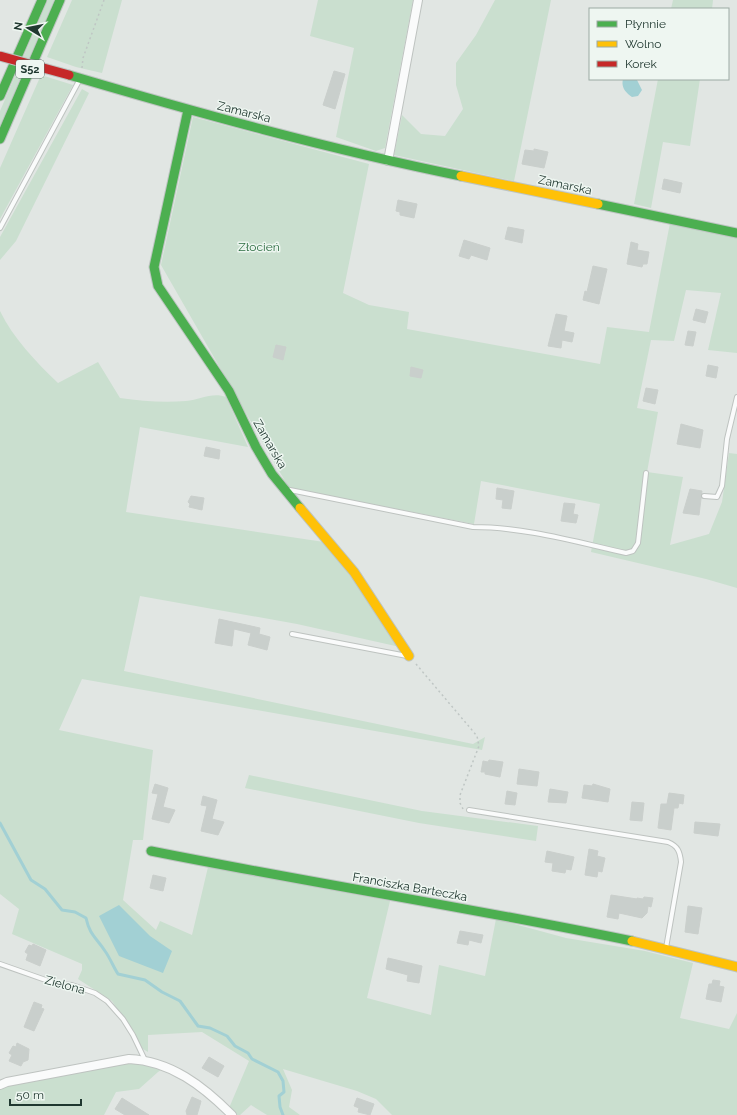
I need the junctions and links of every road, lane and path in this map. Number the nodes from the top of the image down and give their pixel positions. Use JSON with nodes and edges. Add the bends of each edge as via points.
{"nodes":[{"id":1,"x":42,"y":0,"type":"edge"},
{"id":2,"x":60,"y":0,"type":"edge"},
{"id":3,"x":104,"y":0,"type":"edge"},
{"id":4,"x":418,"y":0,"type":"edge"},
{"id":5,"x":0,"y":56,"type":"edge"},
{"id":6,"x":80,"y":78,"type":"junction"},
{"id":7,"x":0,"y":96,"type":"edge"},
{"id":8,"x":188,"y":110,"type":"junction"},
{"id":9,"x":0,"y":139,"type":"edge"},
{"id":10,"x":388,"y":161,"type":"junction"},
{"id":11,"x":0,"y":228,"type":"edge"},
{"id":12,"x":737,"y":233,"type":"edge"},
{"id":13,"x":737,"y":397,"type":"edge"},
{"id":14,"x":646,"y":473,"type":"dead end"},
{"id":15,"x":287,"y":490,"type":"junction"},
{"id":16,"x":704,"y":496,"type":"dead end"},
{"id":17,"x":292,"y":634,"type":"dead end"},
{"id":18,"x":409,"y":656,"type":"junction"},
{"id":19,"x":469,"y":810,"type":"joint"},
{"id":20,"x":151,"y":850,"type":"dead end"},
{"id":21,"x":666,"y":948,"type":"junction"},
{"id":22,"x":0,"y":964,"type":"edge"},
{"id":23,"x":737,"y":967,"type":"edge"},
{"id":24,"x":145,"y":1060,"type":"junction"},
{"id":25,"x":2,"y":1082,"type":"edge"},
{"id":26,"x":232,"y":1115,"type":"edge"}],
"edges":[{"from":1,"to":7,"type":"main road","number":"S52"},
{"from":2,"to":9,"type":"main road","number":"S52"},
{"from":3,"to":6,"type":"path","via":[[83,58]]},
{"from":4,"to":10,"type":"street"},
{"from":5,"to":6,"type":"main road","name":"Zamarska","bridge":true},
{"from":6,"to":8,"type":"main road","name":"Zamarska"},
{"from":6,"to":11,"type":"lane"},
{"from":8,"to":10,"type":"main road","name":"Zamarska"},
{"from":8,"to":15,"type":"main road","name":"Zamarska","via":[[154,267],[158,286],[229,391],[256,448],[272,474]]},
{"from":10,"to":12,"type":"main road","name":"Zamarska"},
{"from":13,"to":16,"type":"lane","via":[[727,439],[722,486],[717,497]]},
{"from":14,"to":15,"type":"lane","via":[[638,543],[633,551],[626,553],[540,534],[494,527],[473,527]]},
{"from":15,"to":18,"type":"main road","name":"Zamarska","via":[[354,572]]},
{"from":17,"to":18,"type":"lane"},
{"from":18,"to":19,"type":"path","via":[[477,736],[479,746],[460,799],[462,808]]},
{"from":19,"to":21,"type":"lane","via":[[675,845],[680,853],[681,862]]},
{"from":20,"to":21,"type":"main road","name":"Franciszka Barteczka"},
{"from":21,"to":23,"type":"main road","name":"Franciszka Barteczka"},
{"from":22,"to":24,"type":"lane","name":"Zielona","via":[[57,984],[72,985],[107,1001],[134,1035]]},
{"from":24,"to":25,"type":"street","via":[[129,1059]]},
{"from":24,"to":26,"type":"street","via":[[158,1063],[185,1076],[209,1092]]}]}
